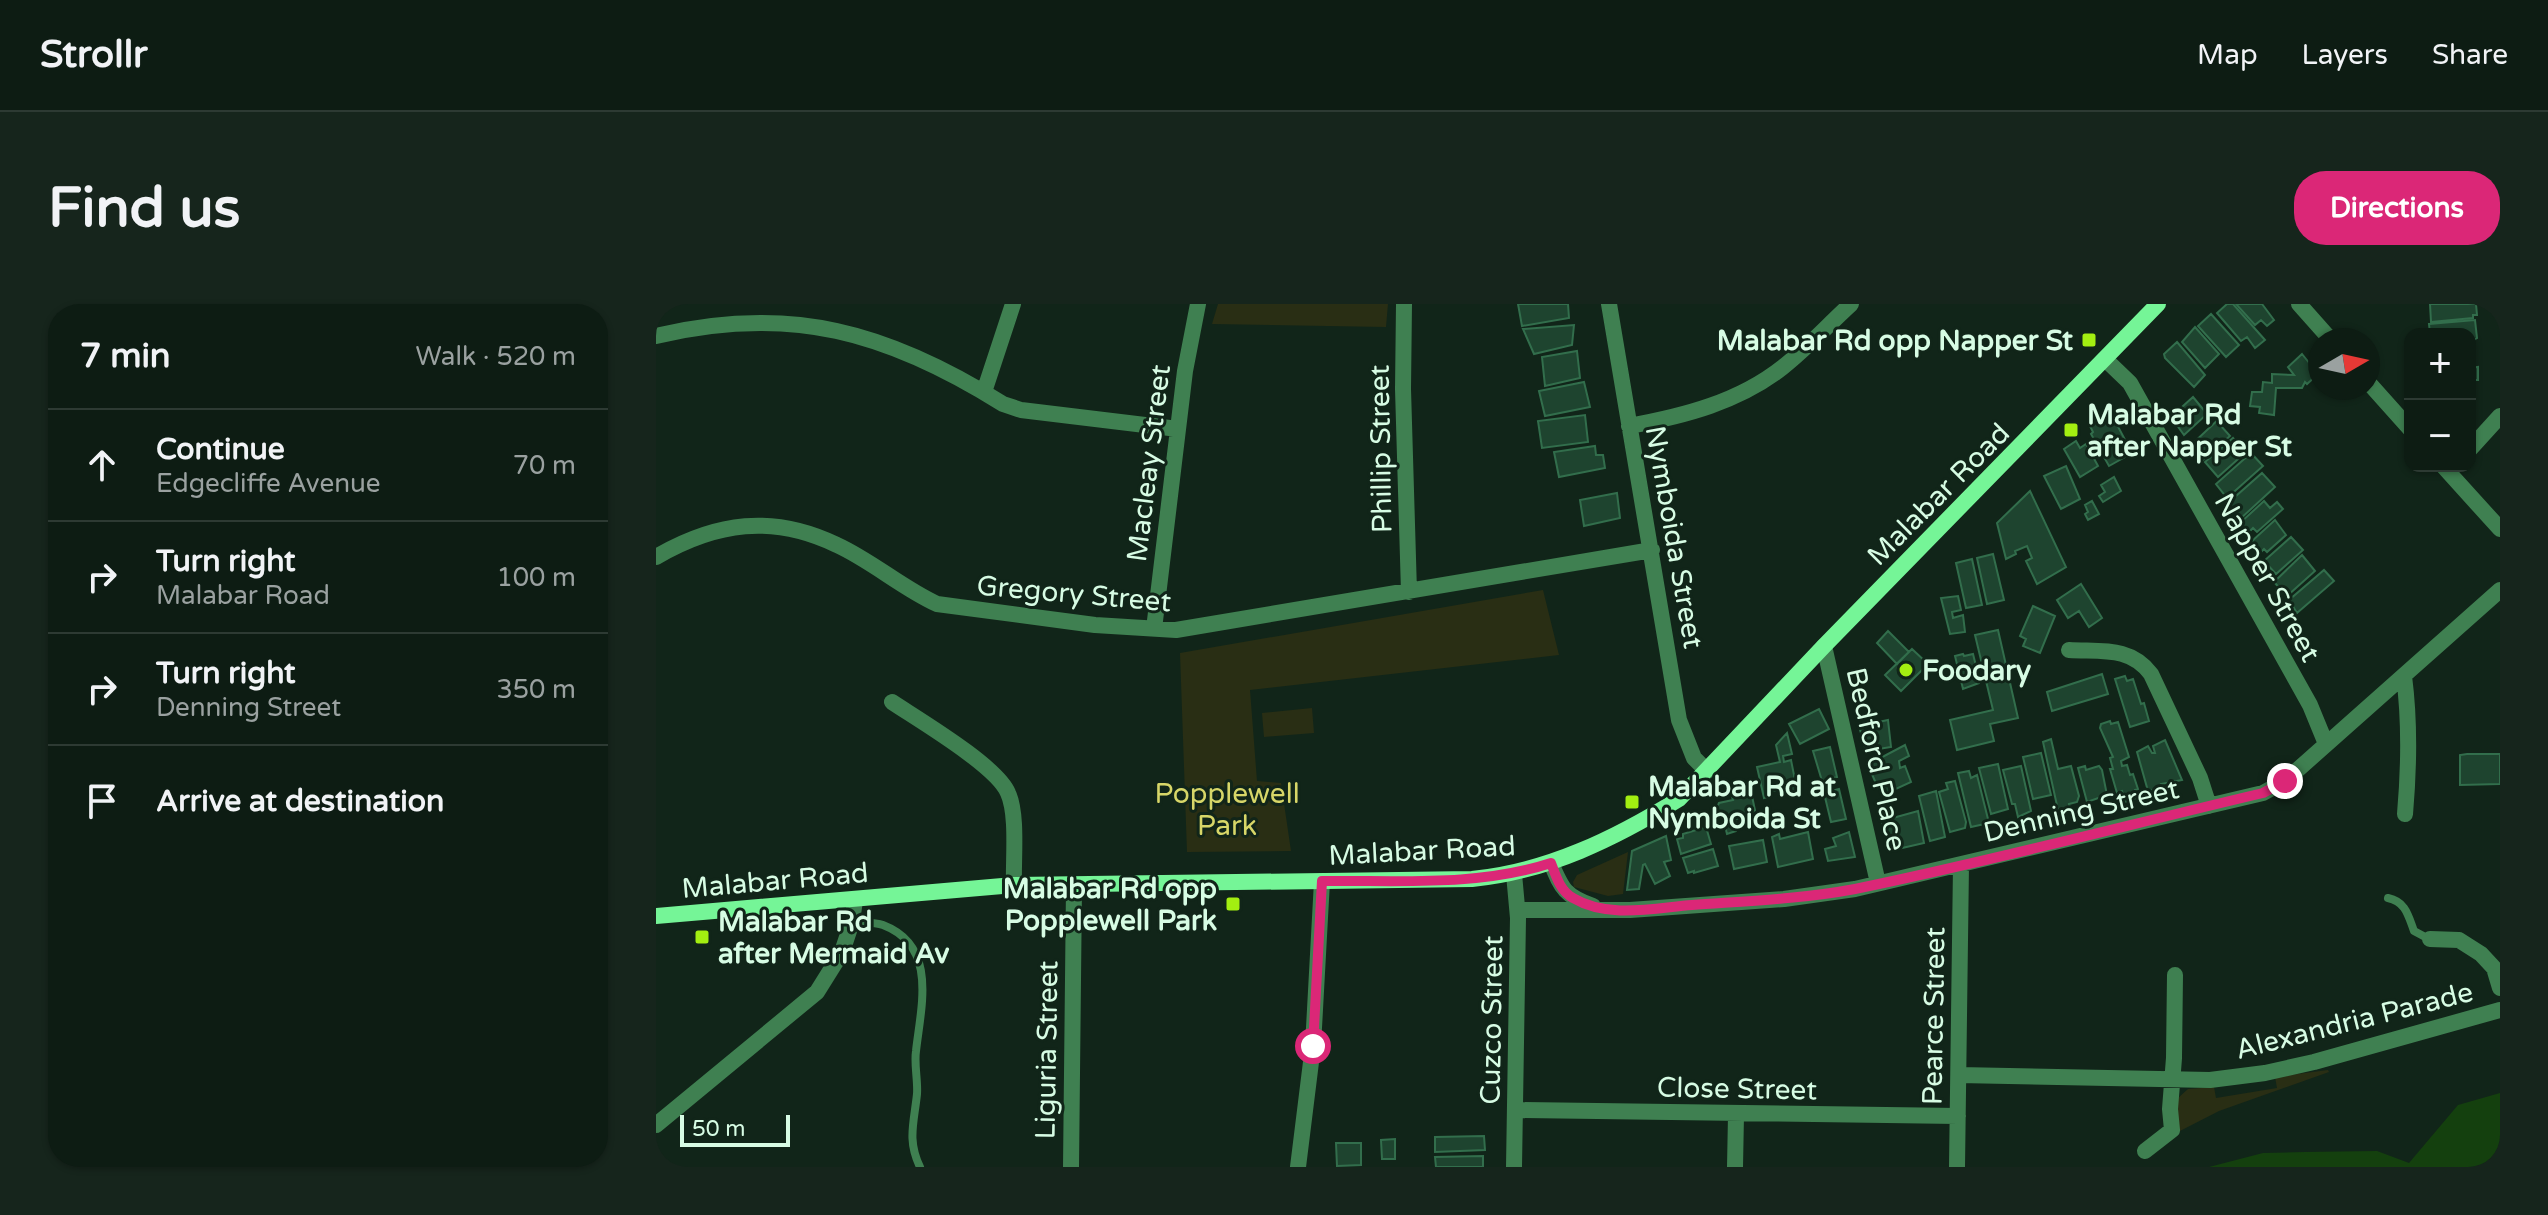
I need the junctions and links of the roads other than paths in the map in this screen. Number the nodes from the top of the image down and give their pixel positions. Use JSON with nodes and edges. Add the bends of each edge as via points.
{"nodes":[{"id":1,"x":1013,"y":304,"type":"edge"},
{"id":2,"x":1198,"y":304,"type":"edge"},
{"id":3,"x":1404,"y":304,"type":"edge"},
{"id":4,"x":1609,"y":304,"type":"edge"},
{"id":5,"x":1851,"y":304,"type":"edge"},
{"id":6,"x":2158,"y":304,"type":"edge"},
{"id":7,"x":2299,"y":304,"type":"edge"},
{"id":8,"x":2320,"y":328,"type":"edge"},
{"id":9,"x":656,"y":336,"type":"edge"},
{"id":10,"x":2105,"y":359,"type":"junction"},
{"id":11,"x":984,"y":392,"type":"junction"},
{"id":12,"x":2380,"y":395,"type":"edge"},
{"id":13,"x":2500,"y":416,"type":"edge"},
{"id":14,"x":2404,"y":422,"type":"edge"},
{"id":15,"x":1629,"y":426,"type":"junction"},
{"id":16,"x":1178,"y":429,"type":"junction"},
{"id":17,"x":2476,"y":442,"type":"edge"},
{"id":18,"x":2452,"y":472,"type":"edge"},
{"id":19,"x":2500,"y":529,"type":"edge"},
{"id":20,"x":1652,"y":550,"type":"junction"},
{"id":21,"x":656,"y":557,"type":"edge"},
{"id":22,"x":2500,"y":590,"type":"edge"},
{"id":23,"x":1409,"y":592,"type":"junction"},
{"id":24,"x":1154,"y":629,"type":"junction"},
{"id":25,"x":1824,"y":646,"type":"junction"},
{"id":26,"x":2069,"y":650,"type":"dead end"},
{"id":27,"x":2404,"y":676,"type":"junction"},
{"id":28,"x":892,"y":702,"type":"dead end"},
{"id":29,"x":2326,"y":744,"type":"junction"},
{"id":30,"x":1707,"y":771,"type":"junction"},
{"id":31,"x":2209,"y":806,"type":"junction"},
{"id":32,"x":2405,"y":814,"type":"dead end"},
{"id":33,"x":1551,"y":863,"type":"junction"},
{"id":34,"x":1961,"y":865,"type":"junction"},
{"id":35,"x":1514,"y":874,"type":"junction"},
{"id":36,"x":1322,"y":881,"type":"junction"},
{"id":37,"x":1878,"y":883,"type":"junction"},
{"id":38,"x":1014,"y":885,"type":"junction"},
{"id":39,"x":1074,"y":886,"type":"junction"},
{"id":40,"x":2388,"y":898,"type":"dead end"},
{"id":41,"x":855,"y":900,"type":"junction"},
{"id":42,"x":1602,"y":909,"type":"junction"},
{"id":43,"x":1518,"y":910,"type":"junction"},
{"id":44,"x":656,"y":916,"type":"edge"},
{"id":45,"x":852,"y":922,"type":"junction"},
{"id":46,"x":2430,"y":939,"type":"joint"},
{"id":47,"x":2175,"y":975,"type":"dead end"},
{"id":48,"x":2500,"y":988,"type":"edge"},
{"id":49,"x":2500,"y":1010,"type":"edge"},
{"id":50,"x":1959,"y":1075,"type":"junction"},
{"id":51,"x":2172,"y":1079,"type":"junction"},
{"id":52,"x":1515,"y":1110,"type":"junction"},
{"id":53,"x":1736,"y":1115,"type":"junction"},
{"id":54,"x":1958,"y":1116,"type":"junction"},
{"id":55,"x":656,"y":1125,"type":"edge"},
{"id":56,"x":2145,"y":1151,"type":"dead end"},
{"id":57,"x":920,"y":1167,"type":"edge"},
{"id":58,"x":1071,"y":1167,"type":"edge"},
{"id":59,"x":1298,"y":1167,"type":"edge"},
{"id":60,"x":1514,"y":1167,"type":"edge"},
{"id":61,"x":1735,"y":1167,"type":"edge"},
{"id":62,"x":1957,"y":1167,"type":"edge"}],
"edges":[{"from":1,"to":11,"type":"street"},
{"from":2,"to":16,"type":"street","name":"Macleay Street"},
{"from":3,"to":23,"type":"street","name":"Phillip Street"},
{"from":4,"to":15,"type":"street","name":"Nymboida Street"},
{"from":5,"to":15,"type":"street","via":[[1782,368],[1751,387],[1712,406]]},
{"from":6,"to":10,"type":"main road","name":"Malabar Road"},
{"from":7,"to":8,"type":"street"},
{"from":9,"to":11,"type":"street","via":[[724,323],[803,324],[899,348]]},
{"from":10,"to":25,"type":"main road","name":"Malabar Road"},
{"from":10,"to":29,"type":"street","name":"Napper Street","via":[[2130,383],[2310,705]]},
{"from":11,"to":16,"type":"street","via":[[1021,410]]},
{"from":12,"to":14,"type":"street"},
{"from":13,"to":17,"type":"street"},
{"from":15,"to":20,"type":"street","name":"Nymboida Street"},
{"from":16,"to":24,"type":"street","name":"Macleay Street"},
{"from":18,"to":19,"type":"street"},
{"from":20,"to":23,"type":"street","name":"Gregory Street"},
{"from":20,"to":30,"type":"street","name":"Nymboida Street","via":[[1679,720],[1694,758]]},
{"from":21,"to":24,"type":"street","name":"Gregory Street","via":[[723,528],[786,529],[838,545],[937,604]]},
{"from":22,"to":27,"type":"street","name":"Denning Street"},
{"from":23,"to":24,"type":"street","name":"Gregory Street","via":[[1176,630]]},
{"from":25,"to":30,"type":"main road","name":"Malabar Road"},
{"from":25,"to":37,"type":"street","name":"Bedford Place"},
{"from":26,"to":31,"type":"street","via":[[2122,653],[2141,662]]},
{"from":27,"to":29,"type":"street","name":"Denning Street"},
{"from":27,"to":32,"type":"street","via":[[2409,771]]},
{"from":28,"to":38,"type":"street","via":[[981,763],[1008,792]]},
{"from":29,"to":31,"type":"street","name":"Denning Street","via":[[2285,781],[2263,793]]},
{"from":30,"to":33,"type":"main road","name":"Malabar Road","via":[[1656,814]]},
{"from":31,"to":34,"type":"street","name":"Denning Street"},
{"from":33,"to":35,"type":"main road","name":"Malabar Road"},
{"from":33,"to":42,"type":"street","name":"Denning Street","via":[[1565,893]]},
{"from":34,"to":37,"type":"street","name":"Denning Street"},
{"from":34,"to":50,"type":"street","name":"Pearce Street"},
{"from":35,"to":36,"type":"main road","name":"Malabar Road"},
{"from":35,"to":43,"type":"street","name":"Cuzco Street"},
{"from":36,"to":39,"type":"main road","name":"Malabar Road"},
{"from":36,"to":59,"type":"street","via":[[1313,1046]]},
{"from":37,"to":42,"type":"street","name":"Denning Street","via":[[1784,899]]},
{"from":38,"to":39,"type":"main road","name":"Malabar Road"},
{"from":38,"to":41,"type":"main road","name":"Malabar Road"},
{"from":39,"to":58,"type":"street","name":"Liguria Street"},
{"from":40,"to":46,"type":"lane","via":[[2400,901],[2414,931]]},
{"from":41,"to":44,"type":"main road","name":"Malabar Road"},
{"from":41,"to":45,"type":"street"},
{"from":42,"to":43,"type":"street","name":"Denning Street"},
{"from":43,"to":52,"type":"street","name":"Cuzco Street"},
{"from":45,"to":55,"type":"street","via":[[842,952],[817,992]]},
{"from":45,"to":57,"type":"lane","via":[[883,925],[908,941],[923,970],[912,1150]]},
{"from":46,"to":48,"type":"street","via":[[2459,940],[2481,954],[2494,968]]},
{"from":47,"to":51,"type":"street"},
{"from":49,"to":51,"type":"street","name":"Alexandria Parade","via":[[2265,1073]]},
{"from":50,"to":51,"type":"street","name":"Alexandria Parade"},
{"from":50,"to":54,"type":"street","name":"Pearce Street"},
{"from":51,"to":56,"type":"street","via":[[2172,1130]]},
{"from":52,"to":53,"type":"street","name":"Close Street"},
{"from":52,"to":60,"type":"street","name":"Cuzco Street"},
{"from":53,"to":54,"type":"street","name":"Close Street"},
{"from":53,"to":61,"type":"street"},
{"from":54,"to":62,"type":"street","name":"Pearce Street"}]}
